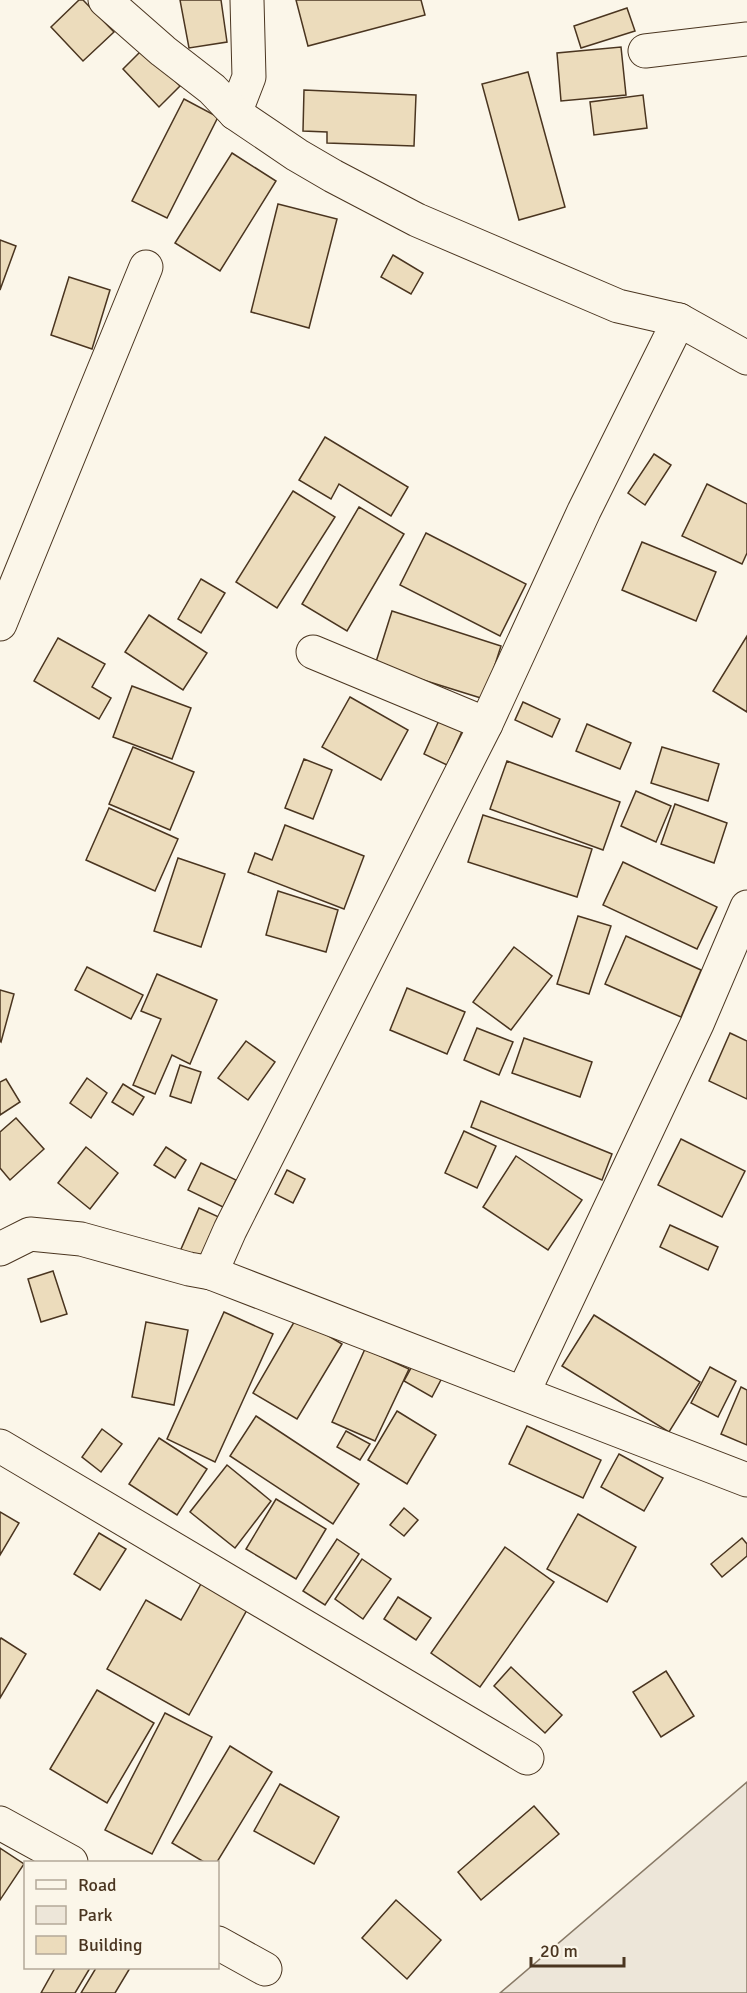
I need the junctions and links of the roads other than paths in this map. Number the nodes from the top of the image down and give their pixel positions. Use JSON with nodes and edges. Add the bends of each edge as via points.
{"nodes":[{"id":1,"x":105,"y":0,"type":"edge"},
{"id":2,"x":248,"y":0,"type":"edge"},
{"id":3,"x":747,"y":39,"type":"edge"},
{"id":4,"x":645,"y":51,"type":"dead end"},
{"id":5,"x":235,"y":112,"type":"junction"},
{"id":6,"x":146,"y":267,"type":"dead end"},
{"id":7,"x":679,"y":320,"type":"junction"},
{"id":8,"x":747,"y":358,"type":"edge"},
{"id":9,"x":0,"y":624,"type":"edge"},
{"id":10,"x":313,"y":652,"type":"dead end"},
{"id":11,"x":486,"y":724,"type":"junction"},
{"id":12,"x":747,"y":907,"type":"edge"},
{"id":13,"x":0,"y":1249,"type":"edge"},
{"id":14,"x":211,"y":1273,"type":"junction"},
{"id":15,"x":523,"y":1393,"type":"junction"},
{"id":16,"x":0,"y":1446,"type":"edge"},
{"id":17,"x":747,"y":1480,"type":"edge"},
{"id":18,"x":527,"y":1758,"type":"dead end"},
{"id":19,"x":0,"y":1823,"type":"edge"},
{"id":20,"x":68,"y":1861,"type":"edge"},
{"id":21,"x":219,"y":1944,"type":"edge"},
{"id":22,"x":265,"y":1970,"type":"dead end"}],
"edges":[{"from":1,"to":5,"type":"street"},
{"from":2,"to":5,"type":"street","via":[[249,77]]},
{"from":3,"to":4,"type":"street"},
{"from":5,"to":7,"type":"street","via":[[297,155],[417,220],[618,306]]},
{"from":6,"to":9,"type":"street"},
{"from":7,"to":8,"type":"street"},
{"from":7,"to":11,"type":"street"},
{"from":10,"to":11,"type":"street"},
{"from":11,"to":14,"type":"street"},
{"from":12,"to":15,"type":"street","via":[[697,1024]]},
{"from":13,"to":14,"type":"street","via":[[30,1234],[81,1239]]},
{"from":14,"to":15,"type":"street"},
{"from":15,"to":17,"type":"street"},
{"from":16,"to":18,"type":"street"},
{"from":19,"to":20,"type":"street"},
{"from":21,"to":22,"type":"street"}]}
